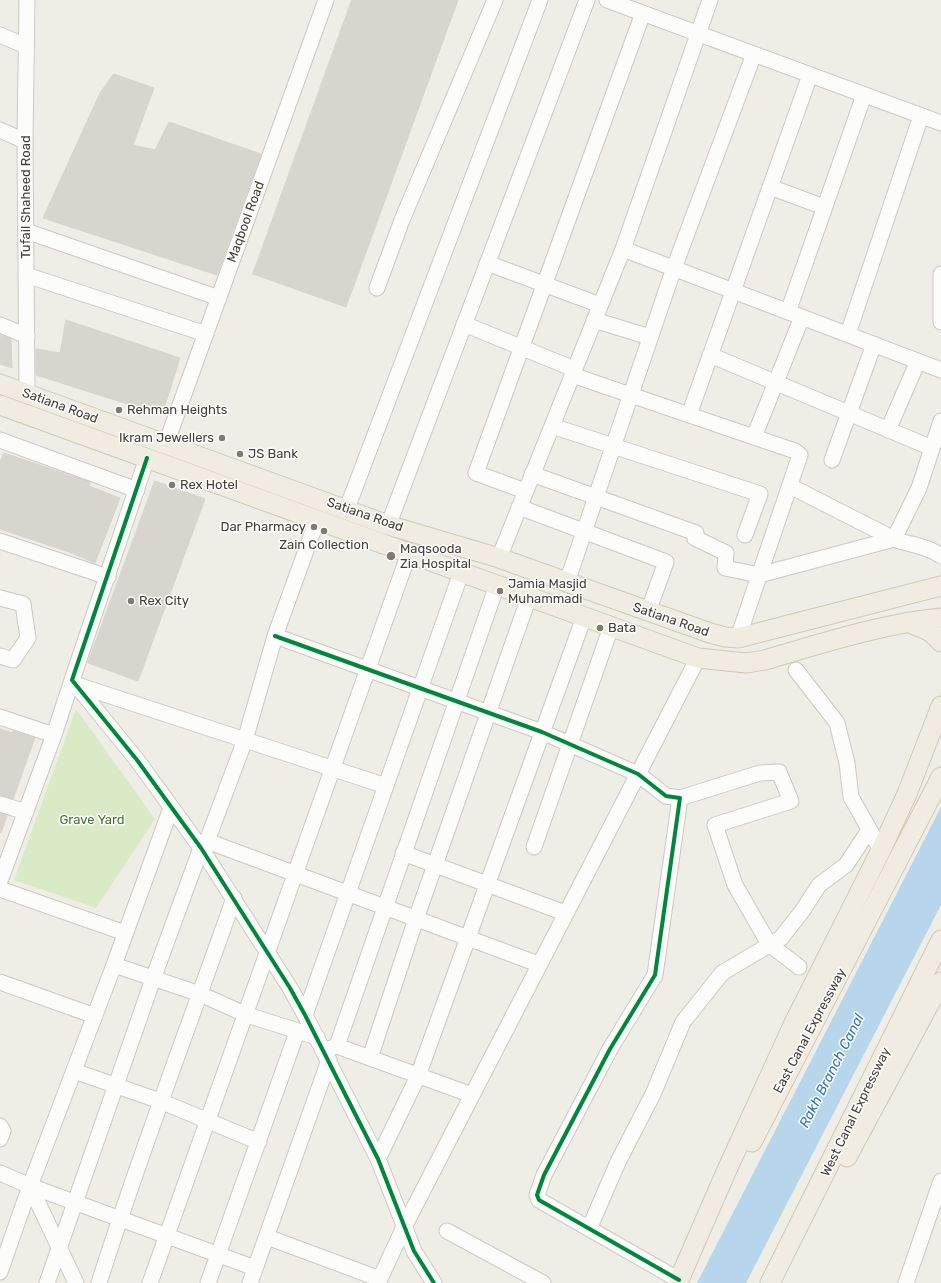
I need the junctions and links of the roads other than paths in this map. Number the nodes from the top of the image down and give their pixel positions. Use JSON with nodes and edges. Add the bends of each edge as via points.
{"nodes":[{"id":1,"x":27,"y":0,"type":"edge"},
{"id":2,"x":326,"y":0,"type":"edge"},
{"id":3,"x":495,"y":0,"type":"edge"},
{"id":4,"x":540,"y":0,"type":"edge"},
{"id":5,"x":587,"y":0,"type":"edge"},
{"id":6,"x":607,"y":0,"type":"edge"},
{"id":7,"x":710,"y":0,"type":"edge"},
{"id":8,"x":643,"y":13,"type":"junction"},
{"id":9,"x":699,"y":34,"type":"junction"},
{"id":10,"x":0,"y":35,"type":"edge"},
{"id":11,"x":26,"y":46,"type":"junction"},
{"id":12,"x":754,"y":54,"type":"junction"},
{"id":13,"x":810,"y":75,"type":"junction"},
{"id":14,"x":864,"y":95,"type":"junction"},
{"id":15,"x":921,"y":116,"type":"junction"},
{"id":16,"x":941,"y":124,"type":"edge"},
{"id":17,"x":0,"y":130,"type":"edge"},
{"id":18,"x":25,"y":140,"type":"junction"},
{"id":19,"x":770,"y":188,"type":"junction"},
{"id":20,"x":824,"y":208,"type":"junction"},
{"id":21,"x":26,"y":232,"type":"junction"},
{"id":22,"x":623,"y":249,"type":"junction"},
{"id":23,"x":487,"y":263,"type":"junction"},
{"id":24,"x":674,"y":268,"type":"junction"},
{"id":25,"x":941,"y":274,"type":"edge"},
{"id":26,"x":26,"y":275,"type":"junction"},
{"id":27,"x":545,"y":284,"type":"junction"},
{"id":28,"x":377,"y":288,"type":"dead end"},
{"id":29,"x":734,"y":291,"type":"junction"},
{"id":30,"x":219,"y":298,"type":"junction"},
{"id":31,"x":600,"y":305,"type":"junction"},
{"id":32,"x":941,"y":305,"type":"edge"},
{"id":33,"x":788,"y":312,"type":"junction"},
{"id":34,"x":802,"y":317,"type":"junction"},
{"id":35,"x":594,"y":320,"type":"junction"},
{"id":36,"x":941,"y":322,"type":"edge"},
{"id":37,"x":464,"y":324,"type":"junction"},
{"id":38,"x":0,"y":325,"type":"edge"},
{"id":39,"x":206,"y":334,"type":"junction"},
{"id":40,"x":848,"y":334,"type":"junction"},
{"id":41,"x":27,"y":336,"type":"junction"},
{"id":42,"x":650,"y":337,"type":"junction"},
{"id":43,"x":874,"y":344,"type":"junction"},
{"id":44,"x":522,"y":348,"type":"junction"},
{"id":45,"x":710,"y":355,"type":"junction"},
{"id":46,"x":918,"y":361,"type":"junction"},
{"id":47,"x":941,"y":370,"type":"edge"},
{"id":48,"x":573,"y":372,"type":"junction"},
{"id":49,"x":776,"y":382,"type":"junction"},
{"id":50,"x":0,"y":384,"type":"edge"},
{"id":51,"x":27,"y":394,"type":"junction"},
{"id":52,"x":631,"y":395,"type":"junction"},
{"id":53,"x":0,"y":405,"type":"edge"},
{"id":54,"x":849,"y":413,"type":"junction"},
{"id":55,"x":690,"y":415,"type":"junction"},
{"id":56,"x":941,"y":421,"type":"edge"},
{"id":57,"x":552,"y":426,"type":"junction"},
{"id":58,"x":888,"y":430,"type":"junction"},
{"id":59,"x":754,"y":437,"type":"junction"},
{"id":60,"x":0,"y":440,"type":"edge"},
{"id":61,"x":166,"y":444,"type":"junction"},
{"id":62,"x":613,"y":446,"type":"junction"},
{"id":63,"x":932,"y":448,"type":"junction"},
{"id":64,"x":147,"y":458,"type":"junction"},
{"id":65,"x":832,"y":460,"type":"dead end"},
{"id":66,"x":532,"y":474,"type":"junction"},
{"id":67,"x":790,"y":486,"type":"junction"},
{"id":68,"x":137,"y":490,"type":"junction"},
{"id":69,"x":525,"y":491,"type":"junction"},
{"id":70,"x":596,"y":497,"type":"junction"},
{"id":71,"x":519,"y":507,"type":"junction"},
{"id":72,"x":346,"y":510,"type":"junction"},
{"id":73,"x":317,"y":520,"type":"junction"},
{"id":74,"x":388,"y":525,"type":"junction"},
{"id":75,"x":584,"y":532,"type":"junction"},
{"id":76,"x":745,"y":535,"type":"dead end"},
{"id":77,"x":894,"y":539,"type":"junction"},
{"id":78,"x":0,"y":541,"type":"edge"},
{"id":79,"x":409,"y":553,"type":"junction"},
{"id":80,"x":941,"y":556,"type":"edge"},
{"id":81,"x":499,"y":558,"type":"junction"},
{"id":82,"x":461,"y":573,"type":"junction"},
{"id":83,"x":759,"y":575,"type":"junction"},
{"id":84,"x":108,"y":577,"type":"junction"},
{"id":85,"x":567,"y":582,"type":"junction"},
{"id":86,"x":497,"y":585,"type":"junction"},
{"id":87,"x":941,"y":586,"type":"edge"},
{"id":88,"x":529,"y":597,"type":"junction"},
{"id":89,"x":0,"y":598,"type":"edge"},
{"id":90,"x":648,"y":612,"type":"junction"},
{"id":91,"x":584,"y":617,"type":"junction"},
{"id":92,"x":941,"y":618,"type":"edge"},
{"id":93,"x":907,"y":622,"type":"junction"},
{"id":94,"x":792,"y":625,"type":"junction"},
{"id":95,"x":611,"y":627,"type":"junction"},
{"id":96,"x":275,"y":636,"type":"junction"},
{"id":97,"x":738,"y":638,"type":"junction"},
{"id":98,"x":941,"y":642,"type":"edge"},
{"id":99,"x":799,"y":650,"type":"junction"},
{"id":100,"x":0,"y":656,"type":"edge"},
{"id":101,"x":698,"y":658,"type":"junction"},
{"id":102,"x":368,"y":670,"type":"junction"},
{"id":103,"x":796,"y":670,"type":"dead end"},
{"id":104,"x":75,"y":682,"type":"junction"},
{"id":105,"x":420,"y":688,"type":"junction"},
{"id":106,"x":456,"y":701,"type":"junction"},
{"id":107,"x":941,"y":706,"type":"edge"},
{"id":108,"x":488,"y":713,"type":"junction"},
{"id":109,"x":0,"y":717,"type":"edge"},
{"id":110,"x":542,"y":732,"type":"junction"},
{"id":111,"x":54,"y":735,"type":"junction"},
{"id":112,"x":941,"y":735,"type":"edge"},
{"id":113,"x":245,"y":740,"type":"junction"},
{"id":114,"x":571,"y":744,"type":"junction"},
{"id":115,"x":333,"y":769,"type":"junction"},
{"id":116,"x":638,"y":774,"type":"junction"},
{"id":117,"x":941,"y":777,"type":"edge"},
{"id":118,"x":386,"y":786,"type":"junction"},
{"id":119,"x":907,"y":794,"type":"junction"},
{"id":120,"x":680,"y":798,"type":"junction"},
{"id":121,"x":0,"y":804,"type":"edge"},
{"id":122,"x":171,"y":808,"type":"junction"},
{"id":123,"x":26,"y":812,"type":"junction"},
{"id":124,"x":869,"y":830,"type":"junction"},
{"id":125,"x":204,"y":844,"type":"junction"},
{"id":126,"x":534,"y":847,"type":"dead end"},
{"id":127,"x":881,"y":850,"type":"junction"},
{"id":128,"x":403,"y":853,"type":"junction"},
{"id":129,"x":435,"y":865,"type":"junction"},
{"id":130,"x":296,"y":874,"type":"junction"},
{"id":131,"x":0,"y":881,"type":"edge"},
{"id":132,"x":487,"y":883,"type":"junction"},
{"id":133,"x":0,"y":889,"type":"edge"},
{"id":134,"x":348,"y":893,"type":"junction"},
{"id":135,"x":234,"y":898,"type":"junction"},
{"id":136,"x":384,"y":907,"type":"junction"},
{"id":137,"x":565,"y":913,"type":"junction"},
{"id":138,"x":416,"y":919,"type":"junction"},
{"id":139,"x":125,"y":933,"type":"junction"},
{"id":140,"x":467,"y":938,"type":"junction"},
{"id":141,"x":941,"y":940,"type":"edge"},
{"id":142,"x":769,"y":944,"type":"junction"},
{"id":143,"x":268,"y":953,"type":"junction"},
{"id":144,"x":538,"y":964,"type":"junction"},
{"id":145,"x":114,"y":965,"type":"junction"},
{"id":146,"x":800,"y":967,"type":"dead end"},
{"id":147,"x":153,"y":979,"type":"junction"},
{"id":148,"x":0,"y":982,"type":"edge"},
{"id":149,"x":941,"y":982,"type":"edge"},
{"id":150,"x":200,"y":994,"type":"junction"},
{"id":151,"x":247,"y":1015,"type":"junction"},
{"id":152,"x":305,"y":1015,"type":"junction"},
{"id":153,"x":95,"y":1016,"type":"junction"},
{"id":154,"x":297,"y":1032,"type":"junction"},
{"id":155,"x":316,"y":1037,"type":"junction"},
{"id":156,"x":330,"y":1053,"type":"junction"},
{"id":157,"x":370,"y":1058,"type":"junction"},
{"id":158,"x":74,"y":1071,"type":"junction"},
{"id":159,"x":418,"y":1076,"type":"junction"},
{"id":160,"x":115,"y":1086,"type":"junction"},
{"id":161,"x":472,"y":1095,"type":"junction"},
{"id":162,"x":160,"y":1101,"type":"junction"},
{"id":163,"x":209,"y":1121,"type":"junction"},
{"id":164,"x":0,"y":1126,"type":"edge"},
{"id":165,"x":0,"y":1139,"type":"edge"},
{"id":166,"x":259,"y":1142,"type":"junction"},
{"id":167,"x":378,"y":1159,"type":"junction"},
{"id":168,"x":0,"y":1173,"type":"edge"},
{"id":169,"x":941,"y":1181,"type":"edge"},
{"id":170,"x":30,"y":1186,"type":"junction"},
{"id":171,"x":75,"y":1202,"type":"junction"},
{"id":172,"x":936,"y":1214,"type":"edge"},
{"id":173,"x":120,"y":1218,"type":"junction"},
{"id":174,"x":404,"y":1227,"type":"junction"},
{"id":175,"x":589,"y":1229,"type":"junction"},
{"id":176,"x":447,"y":1232,"type":"dead end"},
{"id":177,"x":167,"y":1236,"type":"junction"},
{"id":178,"x":267,"y":1237,"type":"junction"},
{"id":179,"x":60,"y":1247,"type":"junction"},
{"id":180,"x":218,"y":1255,"type":"junction"},
{"id":181,"x":255,"y":1268,"type":"junction"},
{"id":182,"x":0,"y":1272,"type":"edge"},
{"id":183,"x":670,"y":1279,"type":"edge"},
{"id":184,"x":379,"y":1281,"type":"edge"},
{"id":185,"x":47,"y":1283,"type":"edge"},
{"id":186,"x":76,"y":1283,"type":"edge"},
{"id":187,"x":99,"y":1283,"type":"edge"},
{"id":188,"x":150,"y":1283,"type":"edge"},
{"id":189,"x":208,"y":1283,"type":"edge"},
{"id":190,"x":250,"y":1283,"type":"edge"},
{"id":191,"x":434,"y":1283,"type":"edge"},
{"id":192,"x":543,"y":1283,"type":"edge"},
{"id":193,"x":770,"y":1283,"type":"edge"},
{"id":194,"x":782,"y":1283,"type":"edge"},
{"id":195,"x":906,"y":1283,"type":"edge"}],
"edges":[{"from":1,"to":11,"type":"street","name":"Tufail Shaheed Road"},
{"from":2,"to":30,"type":"street","name":"Maqbool Road"},
{"from":3,"to":28,"type":"street","via":[[402,220]]},
{"from":4,"to":72,"type":"street"},
{"from":5,"to":23,"type":"street"},
{"from":6,"to":8,"type":"street"},
{"from":7,"to":9,"type":"street"},
{"from":8,"to":9,"type":"street"},
{"from":8,"to":27,"type":"street"},
{"from":9,"to":12,"type":"street"},
{"from":9,"to":22,"type":"street"},
{"from":10,"to":11,"type":"street"},
{"from":11,"to":18,"type":"street","name":"Tufail Shaheed Road"},
{"from":12,"to":13,"type":"street"},
{"from":12,"to":24,"type":"street"},
{"from":13,"to":14,"type":"street"},
{"from":13,"to":19,"type":"street"},
{"from":14,"to":15,"type":"street"},
{"from":14,"to":20,"type":"street"},
{"from":15,"to":16,"type":"street"},
{"from":15,"to":40,"type":"street"},
{"from":17,"to":18,"type":"street"},
{"from":18,"to":21,"type":"street","name":"Tufail Shaheed Road"},
{"from":19,"to":20,"type":"street"},
{"from":19,"to":29,"type":"street"},
{"from":20,"to":33,"type":"street"},
{"from":21,"to":26,"type":"street","name":"Tufail Shaheed Road"},
{"from":21,"to":30,"type":"street"},
{"from":22,"to":24,"type":"street"},
{"from":22,"to":31,"type":"street"},
{"from":23,"to":27,"type":"street"},
{"from":23,"to":37,"type":"street"},
{"from":24,"to":29,"type":"street"},
{"from":24,"to":42,"type":"street"},
{"from":25,"to":32,"type":"street"},
{"from":26,"to":39,"type":"street"},
{"from":26,"to":41,"type":"street","name":"Tufail Shaheed Road"},
{"from":27,"to":31,"type":"street"},
{"from":27,"to":44,"type":"street"},
{"from":29,"to":33,"type":"street"},
{"from":29,"to":45,"type":"street"},
{"from":30,"to":39,"type":"street","name":"Maqbool Road"},
{"from":31,"to":35,"type":"street"},
{"from":32,"to":36,"type":"street"},
{"from":33,"to":34,"type":"street"},
{"from":34,"to":40,"type":"street"},
{"from":34,"to":49,"type":"street"},
{"from":35,"to":42,"type":"street"},
{"from":35,"to":48,"type":"street"},
{"from":37,"to":44,"type":"street"},
{"from":37,"to":74,"type":"street"},
{"from":38,"to":41,"type":"street"},
{"from":39,"to":61,"type":"street","name":"Maqbool Road"},
{"from":40,"to":43,"type":"street"},
{"from":41,"to":51,"type":"street","name":"Tufail Shaheed Road"},
{"from":42,"to":52,"type":"street"},
{"from":43,"to":46,"type":"street"},
{"from":43,"to":54,"type":"street"},
{"from":44,"to":48,"type":"street"},
{"from":44,"to":69,"type":"street","via":[[476,474]]},
{"from":45,"to":49,"type":"street"},
{"from":45,"to":55,"type":"street"},
{"from":46,"to":47,"type":"street"},
{"from":46,"to":58,"type":"street"},
{"from":48,"to":52,"type":"street"},
{"from":48,"to":57,"type":"street"},
{"from":49,"to":54,"type":"street"},
{"from":49,"to":59,"type":"street"},
{"from":50,"to":51,"type":"main road","name":"Satiana Road"},
{"from":51,"to":61,"type":"main road","name":"Satiana Road"},
{"from":52,"to":55,"type":"street"},
{"from":52,"to":62,"type":"street"},
{"from":53,"to":64,"type":"main road","name":"Satiana Road"},
{"from":54,"to":58,"type":"street"},
{"from":54,"to":65,"type":"street"},
{"from":55,"to":59,"type":"street"},
{"from":56,"to":63,"type":"street"},
{"from":57,"to":62,"type":"street"},
{"from":57,"to":66,"type":"street"},
{"from":58,"to":63,"type":"street"},
{"from":59,"to":67,"type":"street","via":[[800,455]]},
{"from":60,"to":68,"type":"street"},
{"from":61,"to":72,"type":"main road","name":"Satiana Road"},
{"from":62,"to":70,"type":"street"},
{"from":62,"to":76,"type":"street","via":[[760,494]]},
{"from":63,"to":77,"type":"street","via":[[919,488]]},
{"from":64,"to":68,"type":"street"},
{"from":64,"to":73,"type":"main road","name":"Satiana Road"},
{"from":66,"to":69,"type":"street"},
{"from":66,"to":70,"type":"street"},
{"from":67,"to":77,"type":"street"},
{"from":67,"to":83,"type":"street"},
{"from":68,"to":84,"type":"street"},
{"from":69,"to":71,"type":"street"},
{"from":70,"to":75,"type":"street"},
{"from":70,"to":83,"type":"street","via":[[696,533],[695,538],[726,553],[725,568]]},
{"from":71,"to":75,"type":"street"},
{"from":71,"to":81,"type":"street"},
{"from":72,"to":74,"type":"main road","name":"Satiana Road"},
{"from":73,"to":79,"type":"main road","name":"Satiana Road"},
{"from":73,"to":96,"type":"street"},
{"from":74,"to":81,"type":"main road","name":"Satiana Road"},
{"from":75,"to":85,"type":"street"},
{"from":75,"to":90,"type":"street","via":[[666,562]]},
{"from":77,"to":80,"type":"street","via":[[932,549]]},
{"from":77,"to":83,"type":"street"},
{"from":78,"to":84,"type":"street"},
{"from":79,"to":82,"type":"main road","name":"Satiana Road"},
{"from":79,"to":102,"type":"street"},
{"from":81,"to":85,"type":"main road","name":"Satiana Road"},
{"from":82,"to":86,"type":"main road","name":"Satiana Road"},
{"from":82,"to":105,"type":"street"},
{"from":83,"to":97,"type":"street"},
{"from":84,"to":104,"type":"street"},
{"from":85,"to":90,"type":"main road","name":"Satiana Road"},
{"from":86,"to":88,"type":"main road","name":"Satiana Road"},
{"from":86,"to":106,"type":"street"},
{"from":87,"to":94,"type":"main road","name":"Satiana Road"},
{"from":88,"to":91,"type":"main road","name":"Satiana Road"},
{"from":88,"to":108,"type":"street"},
{"from":89,"to":100,"type":"street","via":[[23,604],[28,638],[13,660]]},
{"from":90,"to":97,"type":"main road","name":"Satiana Road","via":[[710,634]]},
{"from":91,"to":95,"type":"main road","name":"Satiana Road"},
{"from":91,"to":110,"type":"street"},
{"from":92,"to":93,"type":"main road","name":"Satiana Road"},
{"from":93,"to":98,"type":"main road","via":[[931,632]]},
{"from":93,"to":99,"type":"main road","name":"Satiana Road"},
{"from":94,"to":97,"type":"main road","name":"Satiana Road"},
{"from":94,"to":99,"type":"main road"},
{"from":95,"to":101,"type":"main road","name":"Satiana Road"},
{"from":95,"to":114,"type":"street"},
{"from":96,"to":102,"type":"street"},
{"from":96,"to":113,"type":"street"},
{"from":99,"to":101,"type":"main road","name":"Satiana Road","via":[[746,663]]},
{"from":101,"to":116,"type":"street"},
{"from":102,"to":105,"type":"street"},
{"from":102,"to":115,"type":"street"},
{"from":103,"to":124,"type":"street","via":[[837,723],[847,763],[851,797]]},
{"from":104,"to":111,"type":"street"},
{"from":104,"to":113,"type":"street"},
{"from":104,"to":122,"type":"street","via":[[138,760]]},
{"from":105,"to":106,"type":"street"},
{"from":105,"to":118,"type":"street"},
{"from":106,"to":108,"type":"street"},
{"from":106,"to":128,"type":"street"},
{"from":107,"to":119,"type":"main road"},
{"from":108,"to":110,"type":"street"},
{"from":108,"to":129,"type":"street"},
{"from":109,"to":111,"type":"street"},
{"from":110,"to":114,"type":"street"},
{"from":110,"to":132,"type":"street"},
{"from":111,"to":123,"type":"street"},
{"from":112,"to":119,"type":"main road"},
{"from":113,"to":115,"type":"street"},
{"from":113,"to":125,"type":"street"},
{"from":114,"to":116,"type":"street"},
{"from":114,"to":126,"type":"street"},
{"from":115,"to":118,"type":"street"},
{"from":115,"to":130,"type":"street"},
{"from":116,"to":120,"type":"street","via":[[666,796]]},
{"from":116,"to":137,"type":"street"},
{"from":117,"to":183,"type":"main road","name":"East Canal Expressway","via":[[817,1020]]},
{"from":118,"to":134,"type":"street"},
{"from":119,"to":127,"type":"main road"},
{"from":120,"to":142,"type":"street","via":[[760,773],[779,772],[791,801],[715,824],[735,885]]},
{"from":120,"to":175,"type":"street","via":[[655,975],[610,1048],[544,1175],[537,1195],[539,1200]]},
{"from":121,"to":123,"type":"street"},
{"from":122,"to":125,"type":"street"},
{"from":122,"to":139,"type":"street"},
{"from":123,"to":131,"type":"street"},
{"from":124,"to":127,"type":"street"},
{"from":124,"to":142,"type":"street","via":[[846,865],[819,885],[781,938]]},
{"from":125,"to":130,"type":"street"},
{"from":125,"to":135,"type":"street"},
{"from":125,"to":147,"type":"street"},
{"from":127,"to":183,"type":"main road","via":[[791,1030],[726,1172]]},
{"from":128,"to":129,"type":"street"},
{"from":128,"to":136,"type":"street"},
{"from":129,"to":132,"type":"street"},
{"from":129,"to":138,"type":"street"},
{"from":130,"to":134,"type":"street"},
{"from":130,"to":143,"type":"street"},
{"from":132,"to":137,"type":"street"},
{"from":132,"to":140,"type":"street"},
{"from":133,"to":139,"type":"street"},
{"from":134,"to":136,"type":"street"},
{"from":134,"to":152,"type":"street"},
{"from":135,"to":143,"type":"street"},
{"from":135,"to":150,"type":"street"},
{"from":136,"to":138,"type":"street"},
{"from":136,"to":156,"type":"street"},
{"from":137,"to":144,"type":"street"},
{"from":138,"to":140,"type":"street"},
{"from":138,"to":157,"type":"street"},
{"from":139,"to":145,"type":"street"},
{"from":140,"to":144,"type":"street"},
{"from":140,"to":159,"type":"street"},
{"from":141,"to":193,"type":"main road","name":"West Canal Expressway"},
{"from":142,"to":146,"type":"street"},
{"from":142,"to":175,"type":"street","via":[[722,973],[683,1022],[653,1094],[618,1162]]},
{"from":143,"to":151,"type":"street"},
{"from":143,"to":152,"type":"street"},
{"from":144,"to":161,"type":"street"},
{"from":145,"to":147,"type":"street"},
{"from":145,"to":153,"type":"street"},
{"from":147,"to":150,"type":"street"},
{"from":147,"to":160,"type":"street"},
{"from":148,"to":153,"type":"street"},
{"from":149,"to":194,"type":"main road"},
{"from":150,"to":151,"type":"street"},
{"from":150,"to":162,"type":"street"},
{"from":151,"to":154,"type":"street"},
{"from":151,"to":163,"type":"street"},
{"from":152,"to":155,"type":"street"},
{"from":153,"to":158,"type":"street"},
{"from":154,"to":155,"type":"street"},
{"from":154,"to":166,"type":"street"},
{"from":155,"to":156,"type":"street"},
{"from":156,"to":157,"type":"street"},
{"from":156,"to":167,"type":"street"},
{"from":156,"to":178,"type":"street"},
{"from":157,"to":159,"type":"street"},
{"from":158,"to":160,"type":"street"},
{"from":158,"to":170,"type":"street"},
{"from":159,"to":161,"type":"street"},
{"from":159,"to":167,"type":"street"},
{"from":160,"to":162,"type":"street"},
{"from":160,"to":171,"type":"street"},
{"from":161,"to":174,"type":"street"},
{"from":162,"to":163,"type":"street"},
{"from":162,"to":173,"type":"street"},
{"from":163,"to":166,"type":"street"},
{"from":163,"to":177,"type":"street"},
{"from":164,"to":165,"type":"street","via":[[3,1131]]},
{"from":166,"to":180,"type":"street"},
{"from":167,"to":174,"type":"street"},
{"from":168,"to":170,"type":"street"},
{"from":169,"to":172,"type":"street"},
{"from":170,"to":171,"type":"street"},
{"from":170,"to":179,"type":"street"},
{"from":170,"to":182,"type":"street"},
{"from":171,"to":173,"type":"street"},
{"from":171,"to":179,"type":"street"},
{"from":172,"to":195,"type":"street"},
{"from":173,"to":177,"type":"street"},
{"from":173,"to":187,"type":"street"},
{"from":174,"to":184,"type":"street"},
{"from":174,"to":191,"type":"street","via":[[414,1251]]},
{"from":175,"to":183,"type":"street"},
{"from":176,"to":192,"type":"street"},
{"from":177,"to":180,"type":"street"},
{"from":177,"to":188,"type":"street"},
{"from":178,"to":181,"type":"street"},
{"from":178,"to":184,"type":"street"},
{"from":179,"to":185,"type":"street"},
{"from":179,"to":186,"type":"street"},
{"from":180,"to":181,"type":"street"},
{"from":180,"to":189,"type":"street"},
{"from":181,"to":190,"type":"street"}]}
